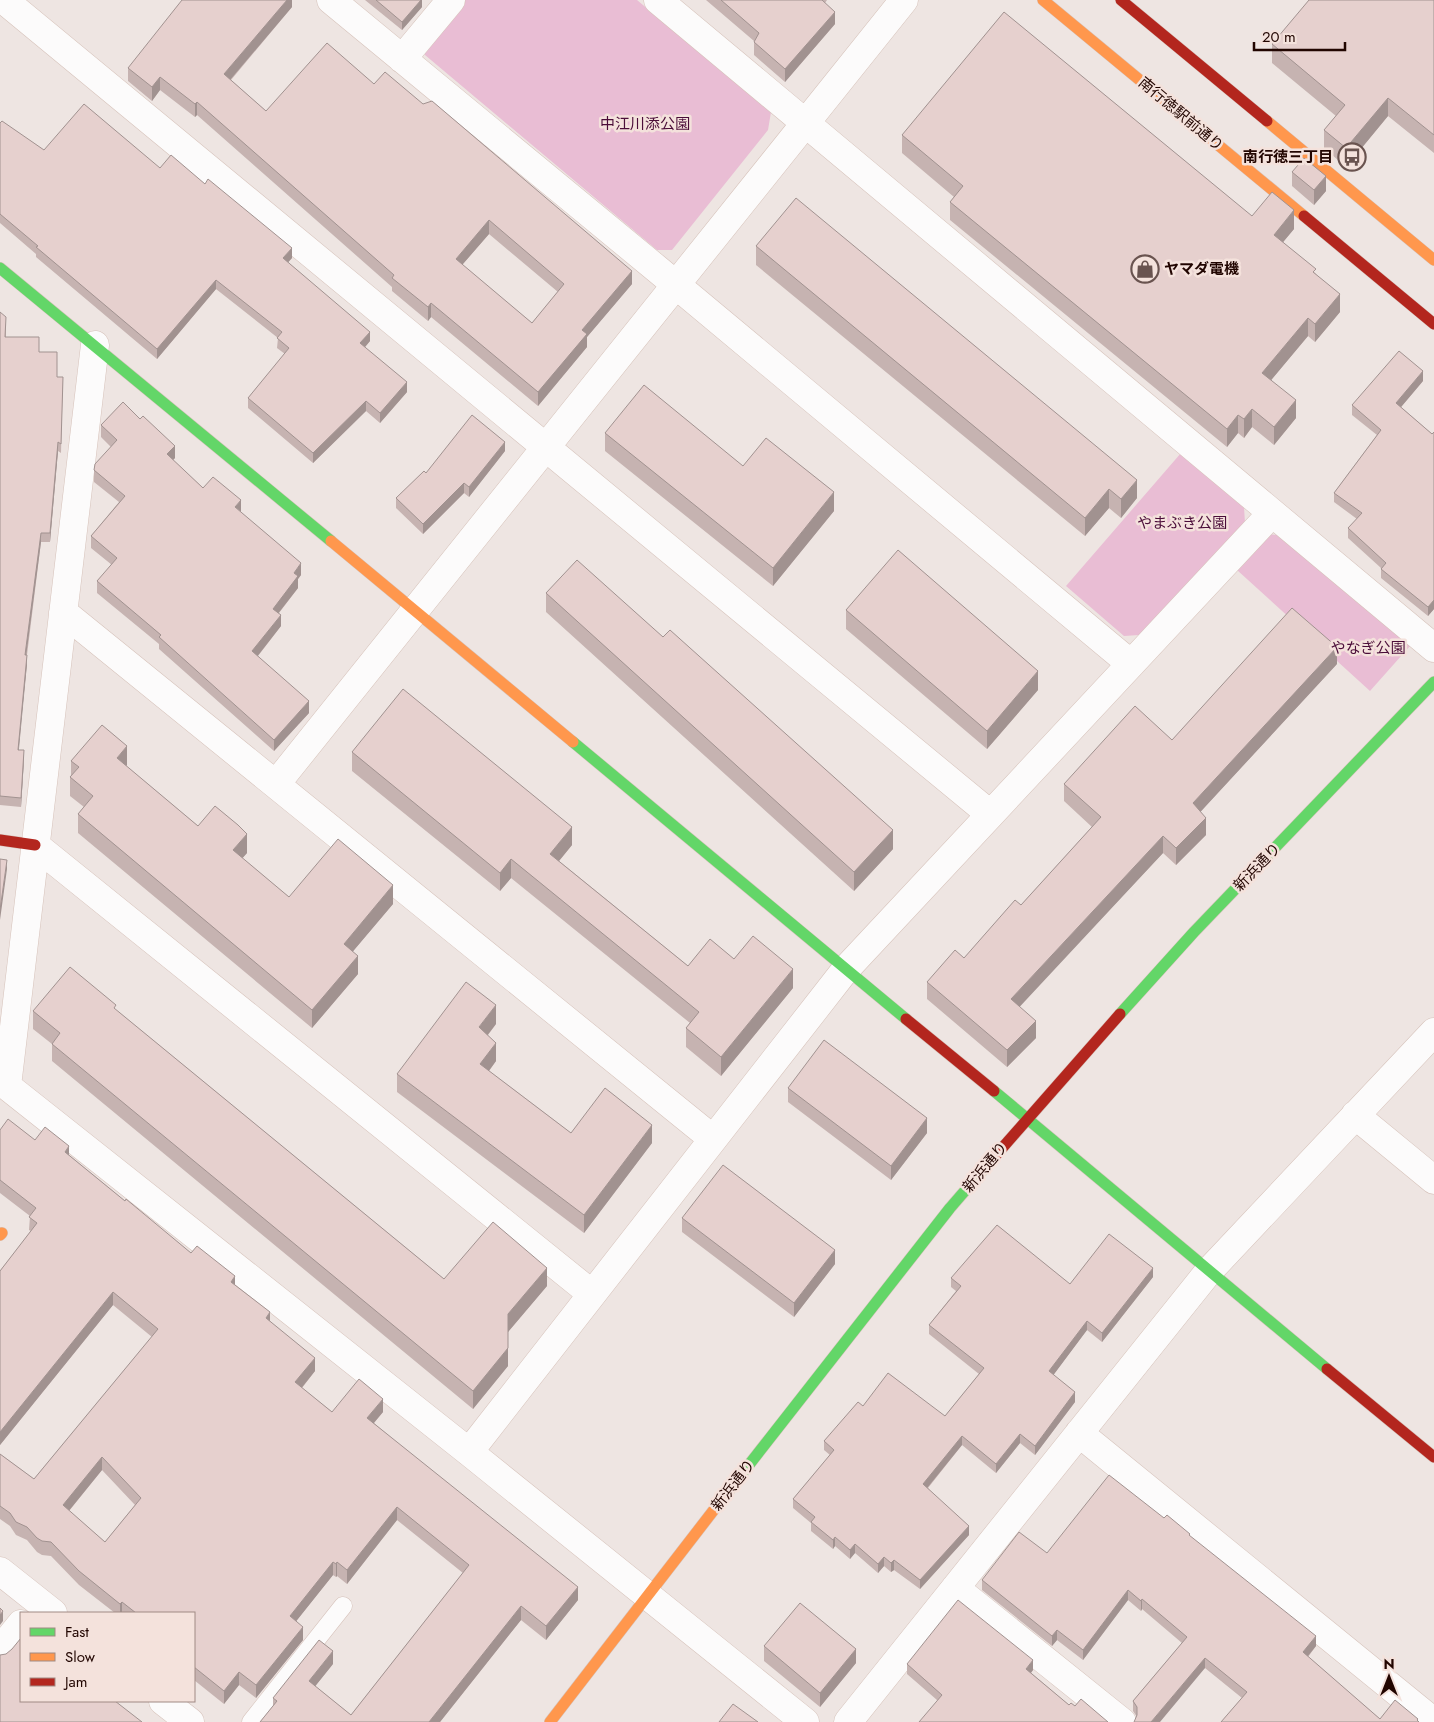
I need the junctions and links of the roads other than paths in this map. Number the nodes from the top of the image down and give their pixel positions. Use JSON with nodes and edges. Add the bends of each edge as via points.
{"nodes":[{"id":1,"x":331,"y":0,"type":"edge"},
{"id":2,"x":451,"y":0,"type":"edge"},
{"id":3,"x":658,"y":0,"type":"edge"},
{"id":4,"x":904,"y":0,"type":"edge"},
{"id":5,"x":1043,"y":0,"type":"edge"},
{"id":6,"x":1122,"y":0,"type":"edge"},
{"id":7,"x":8,"y":7,"type":"edge"},
{"id":8,"x":402,"y":59,"type":"junction"},
{"id":9,"x":806,"y":123,"type":"junction"},
{"id":10,"x":1434,"y":260,"type":"edge"},
{"id":11,"x":0,"y":268,"type":"edge"},
{"id":12,"x":676,"y":284,"type":"junction"},
{"id":13,"x":1434,"y":324,"type":"edge"},
{"id":14,"x":95,"y":345,"type":"junction"},
{"id":15,"x":545,"y":447,"type":"junction"},
{"id":16,"x":1272,"y":512,"type":"junction"},
{"id":17,"x":414,"y":610,"type":"junction"},
{"id":18,"x":63,"y":612,"type":"junction"},
{"id":19,"x":1434,"y":648,"type":"edge"},
{"id":20,"x":1131,"y":664,"type":"junction"},
{"id":21,"x":1434,"y":682,"type":"edge"},
{"id":22,"x":276,"y":784,"type":"junction"},
{"id":23,"x":990,"y":814,"type":"junction"},
{"id":24,"x":0,"y":840,"type":"edge"},
{"id":25,"x":35,"y":846,"type":"junction"},
{"id":26,"x":846,"y":969,"type":"junction"},
{"id":27,"x":1434,"y":1032,"type":"edge"},
{"id":28,"x":1355,"y":1115,"type":"junction"},
{"id":29,"x":1026,"y":1119,"type":"junction"},
{"id":30,"x":713,"y":1139,"type":"junction"},
{"id":31,"x":1434,"y":1180,"type":"edge"},
{"id":32,"x":1209,"y":1271,"type":"junction"},
{"id":33,"x":592,"y":1294,"type":"junction"},
{"id":34,"x":1079,"y":1433,"type":"junction"},
{"id":35,"x":469,"y":1452,"type":"junction"},
{"id":36,"x":1434,"y":1457,"type":"edge"},
{"id":37,"x":0,"y":1571,"type":"edge"},
{"id":38,"x":955,"y":1588,"type":"junction"},
{"id":39,"x":647,"y":1595,"type":"junction"},
{"id":40,"x":343,"y":1606,"type":"dead end"},
{"id":41,"x":41,"y":1610,"type":"edge"},
{"id":42,"x":20,"y":1625,"type":"edge"},
{"id":43,"x":0,"y":1650,"type":"edge"},
{"id":44,"x":164,"y":1702,"type":"edge"},
{"id":45,"x":190,"y":1722,"type":"edge"},
{"id":46,"x":251,"y":1722,"type":"edge"},
{"id":47,"x":550,"y":1722,"type":"edge"},
{"id":48,"x":805,"y":1722,"type":"edge"},
{"id":49,"x":848,"y":1722,"type":"edge"},
{"id":50,"x":1122,"y":1722,"type":"edge"},
{"id":51,"x":1434,"y":1722,"type":"edge"}],
"edges":[{"from":1,"to":8,"type":"street"},
{"from":2,"to":8,"type":"street"},
{"from":3,"to":9,"type":"street"},
{"from":4,"to":9,"type":"street"},
{"from":5,"to":13,"type":"street","name":"南行徳駅前通り"},
{"from":6,"to":10,"type":"street"},
{"from":7,"to":15,"type":"street"},
{"from":8,"to":12,"type":"street"},
{"from":9,"to":12,"type":"street"},
{"from":9,"to":16,"type":"street"},
{"from":11,"to":14,"type":"street"},
{"from":12,"to":15,"type":"street"},
{"from":12,"to":20,"type":"street"},
{"from":14,"to":17,"type":"street"},
{"from":14,"to":18,"type":"street"},
{"from":15,"to":17,"type":"street"},
{"from":15,"to":23,"type":"street"},
{"from":16,"to":19,"type":"street"},
{"from":16,"to":20,"type":"street"},
{"from":17,"to":22,"type":"street"},
{"from":17,"to":26,"type":"street"},
{"from":18,"to":22,"type":"street"},
{"from":18,"to":25,"type":"street"},
{"from":20,"to":23,"type":"street"},
{"from":21,"to":29,"type":"street","name":"新浜通り","via":[[1194,932]]},
{"from":22,"to":30,"type":"street"},
{"from":23,"to":26,"type":"street"},
{"from":24,"to":25,"type":"street"},
{"from":25,"to":33,"type":"street"},
{"from":25,"to":35,"type":"street","via":[[7,1086]]},
{"from":26,"to":29,"type":"street"},
{"from":26,"to":30,"type":"street"},
{"from":27,"to":28,"type":"street"},
{"from":28,"to":31,"type":"street"},
{"from":28,"to":32,"type":"street"},
{"from":29,"to":32,"type":"street"},
{"from":29,"to":39,"type":"street","name":"新浜通り","via":[[950,1208]]},
{"from":30,"to":33,"type":"street"},
{"from":32,"to":34,"type":"street"},
{"from":32,"to":36,"type":"street"},
{"from":33,"to":35,"type":"street"},
{"from":34,"to":38,"type":"street"},
{"from":34,"to":51,"type":"street"},
{"from":35,"to":39,"type":"street"},
{"from":37,"to":41,"type":"street"},
{"from":38,"to":49,"type":"street"},
{"from":38,"to":50,"type":"street"},
{"from":39,"to":47,"type":"street","name":"新浜通り"},
{"from":39,"to":48,"type":"street"},
{"from":40,"to":46,"type":"lane"},
{"from":42,"to":43,"type":"street"},
{"from":44,"to":45,"type":"street"}]}
